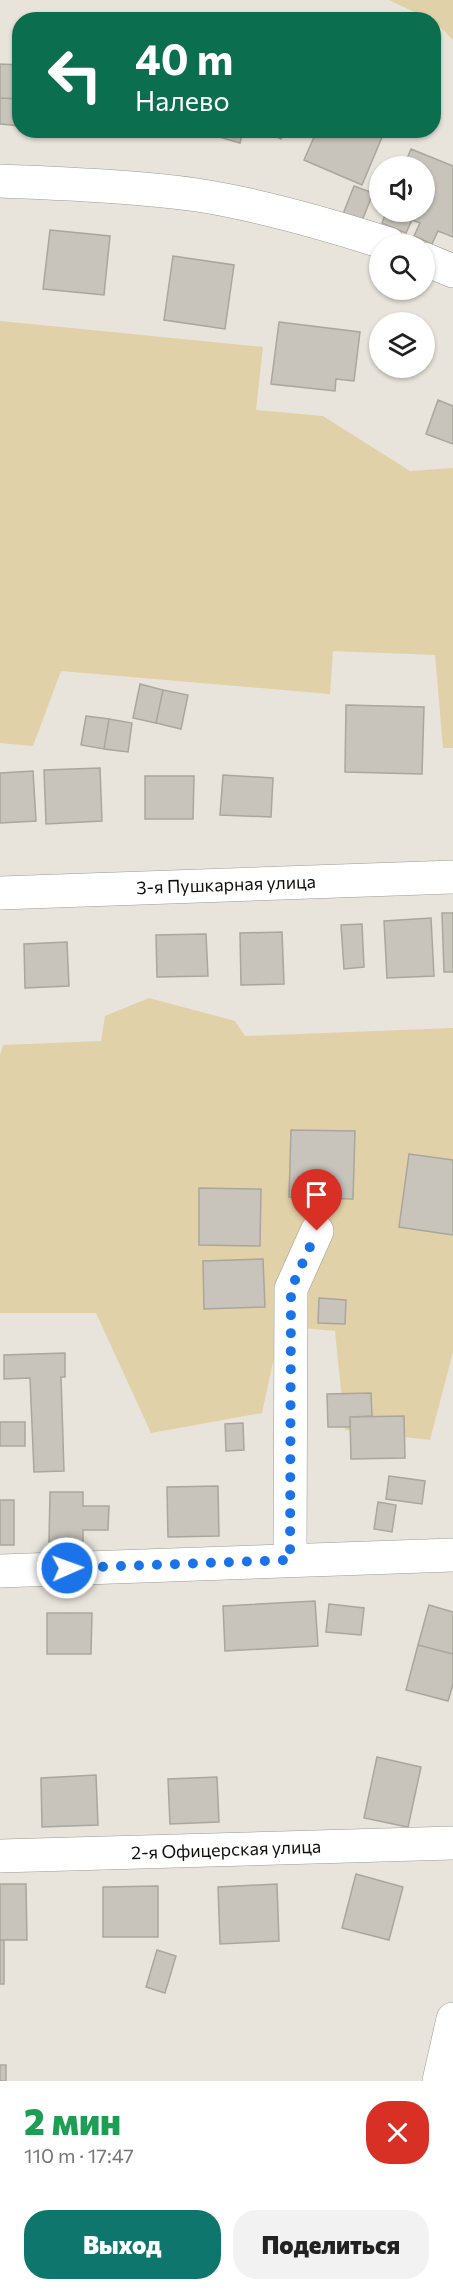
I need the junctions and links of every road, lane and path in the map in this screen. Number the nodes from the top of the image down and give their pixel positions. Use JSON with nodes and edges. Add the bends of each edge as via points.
{"nodes":[{"id":1,"x":0,"y":181,"type":"edge"},
{"id":2,"x":369,"y":238,"type":"edge"},
{"id":3,"x":435,"y":264,"type":"edge"},
{"id":4,"x":453,"y":271,"type":"edge"},
{"id":5,"x":453,"y":877,"type":"edge"},
{"id":6,"x":0,"y":893,"type":"edge"},
{"id":7,"x":317,"y":1231,"type":"dead end"},
{"id":8,"x":453,"y":1555,"type":"edge"},
{"id":9,"x":290,"y":1560,"type":"junction"},
{"id":10,"x":0,"y":1571,"type":"edge"},
{"id":11,"x":453,"y":1843,"type":"edge"},
{"id":12,"x":0,"y":1856,"type":"edge"},
{"id":13,"x":453,"y":2019,"type":"edge"},
{"id":14,"x":439,"y":2081,"type":"edge"}],
"edges":[{"from":1,"to":2,"type":"street","via":[[114,186],[198,196],[272,210]]},
{"from":3,"to":4,"type":"street"},
{"from":5,"to":6,"type":"street","name":"3-я Пушкарная улица"},
{"from":7,"to":9,"type":"street","via":[[291,1289]]},
{"from":8,"to":9,"type":"street"},
{"from":9,"to":10,"type":"street"},
{"from":11,"to":12,"type":"street","name":"2-я Офицерская улица"},
{"from":13,"to":14,"type":"street"}]}
